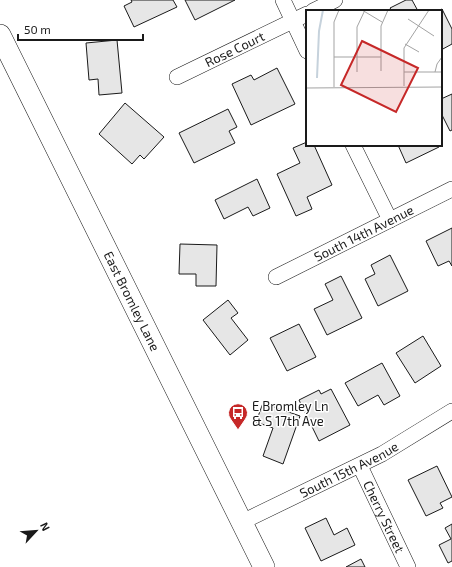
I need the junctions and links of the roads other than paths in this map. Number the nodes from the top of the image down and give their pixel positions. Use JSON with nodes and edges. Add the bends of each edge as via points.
{"nodes":[{"id":1,"x":283,"y":0,"type":"edge"},
{"id":2,"x":335,"y":0,"type":"edge"},
{"id":3,"x":315,"y":10,"type":"edge"},
{"id":4,"x":306,"y":14,"type":"edge"},
{"id":5,"x":293,"y":21,"type":"junction"},
{"id":6,"x":0,"y":35,"type":"edge"},
{"id":7,"x":306,"y":49,"type":"edge"},
{"id":8,"x":176,"y":77,"type":"dead end"},
{"id":9,"x":353,"y":146,"type":"edge"},
{"id":10,"x":452,"y":189,"type":"edge"},
{"id":11,"x":390,"y":220,"type":"junction"},
{"id":12,"x":276,"y":277,"type":"dead end"},
{"id":13,"x":452,"y":411,"type":"edge"},
{"id":14,"x":360,"y":466,"type":"junction"},
{"id":15,"x":242,"y":522,"type":"junction"},
{"id":16,"x":264,"y":567,"type":"edge"},
{"id":17,"x":408,"y":567,"type":"edge"}],
"edges":[{"from":1,"to":5,"type":"street"},
{"from":2,"to":3,"type":"street"},
{"from":4,"to":5,"type":"street","name":"Rose Court"},
{"from":5,"to":7,"type":"street"},
{"from":5,"to":8,"type":"street","name":"Rose Court"},
{"from":6,"to":15,"type":"main road","name":"East Bromley Lane"},
{"from":9,"to":11,"type":"street"},
{"from":10,"to":11,"type":"street","name":"South 14th Avenue"},
{"from":11,"to":12,"type":"street","name":"South 14th Avenue"},
{"from":13,"to":14,"type":"street","name":"South 15th Avenue"},
{"from":14,"to":15,"type":"street","name":"South 15th Avenue"},
{"from":14,"to":17,"type":"street","name":"Cherry Street"},
{"from":15,"to":16,"type":"main road","name":"East Bromley Lane"}]}
